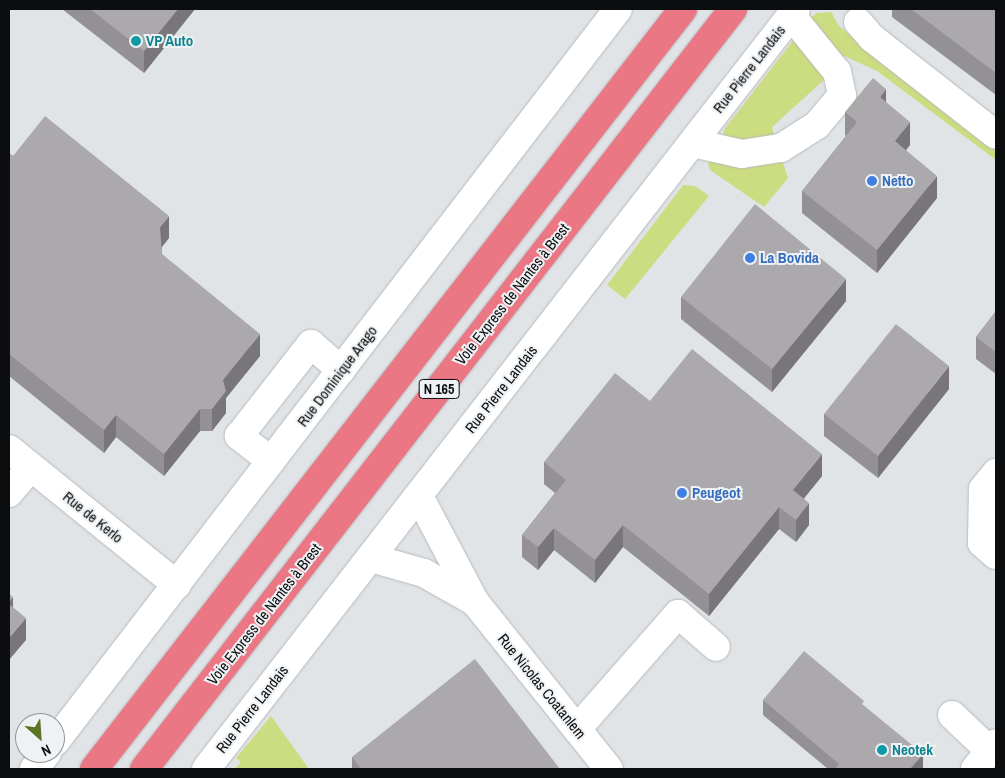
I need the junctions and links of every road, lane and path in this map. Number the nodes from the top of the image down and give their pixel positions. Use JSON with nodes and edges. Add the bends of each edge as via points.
{"nodes":[{"id":1,"x":618,"y":9,"type":"edge"},
{"id":2,"x":683,"y":9,"type":"edge"},
{"id":3,"x":733,"y":9,"type":"edge"},
{"id":4,"x":794,"y":12,"type":"edge"},
{"id":5,"x":856,"y":13,"type":"edge"},
{"id":6,"x":996,"y":134,"type":"edge"},
{"id":7,"x":693,"y":142,"type":"junction"},
{"id":8,"x":341,"y":370,"type":"junction"},
{"id":9,"x":9,"y":449,"type":"edge"},
{"id":10,"x":271,"y":462,"type":"junction"},
{"id":11,"x":31,"y":467,"type":"junction"},
{"id":12,"x":996,"y":473,"type":"edge"},
{"id":13,"x":9,"y":493,"type":"edge"},
{"id":14,"x":419,"y":496,"type":"junction"},
{"id":15,"x":996,"y":555,"type":"edge"},
{"id":16,"x":371,"y":558,"type":"junction"},
{"id":17,"x":177,"y":585,"type":"junction"},
{"id":18,"x":475,"y":602,"type":"junction"},
{"id":19,"x":716,"y":647,"type":"dead end"},
{"id":20,"x":952,"y":715,"type":"dead end"},
{"id":21,"x":65,"y":729,"type":"edge"},
{"id":22,"x":577,"y":729,"type":"junction"},
{"id":23,"x":987,"y":754,"type":"edge"},
{"id":24,"x":94,"y":769,"type":"edge"},
{"id":25,"x":144,"y":769,"type":"edge"},
{"id":26,"x":206,"y":769,"type":"edge"},
{"id":27,"x":609,"y":769,"type":"edge"}],
"edges":[{"from":1,"to":8,"type":"street","name":"Rue Dominique Arago"},
{"from":2,"to":24,"type":"highway","number":"N 165"},
{"from":3,"to":25,"type":"highway","name":"Voie Express de Nantes à Brest","number":"N 165"},
{"from":4,"to":7,"type":"street","name":"Rue Pierre Landais"},
{"from":4,"to":7,"type":"street","via":[[838,72],[842,95],[817,125],[781,148],[742,154]]},
{"from":5,"to":6,"type":"street","via":[[872,38]]},
{"from":7,"to":14,"type":"street","name":"Rue Pierre Landais"},
{"from":8,"to":10,"type":"street","name":"Rue Dominique Arago"},
{"from":8,"to":10,"type":"street","via":[[311,344],[240,436]]},
{"from":9,"to":11,"type":"street","name":"Rue de Kerlo"},
{"from":10,"to":17,"type":"street","name":"Rue Dominique Arago"},
{"from":11,"to":13,"type":"street"},
{"from":11,"to":17,"type":"street","name":"Rue de Kerlo"},
{"from":12,"to":15,"type":"street","via":[[983,489],[982,543]]},
{"from":14,"to":16,"type":"street","name":"Rue Pierre Landais"},
{"from":14,"to":18,"type":"street","name":"Rue Nicolas Coatanlem"},
{"from":16,"to":18,"type":"street","name":"Rue Nicolas Coatanlem","via":[[424,573]]},
{"from":16,"to":26,"type":"street","name":"Rue Pierre Landais"},
{"from":17,"to":21,"type":"street","name":"Rue Dominique Arago"},
{"from":18,"to":22,"type":"street","name":"Rue Nicolas Coatanlem"},
{"from":19,"to":22,"type":"street","via":[[678,614]]},
{"from":20,"to":23,"type":"street"},
{"from":22,"to":27,"type":"street","name":"Rue Nicolas Coatanlem"}]}
